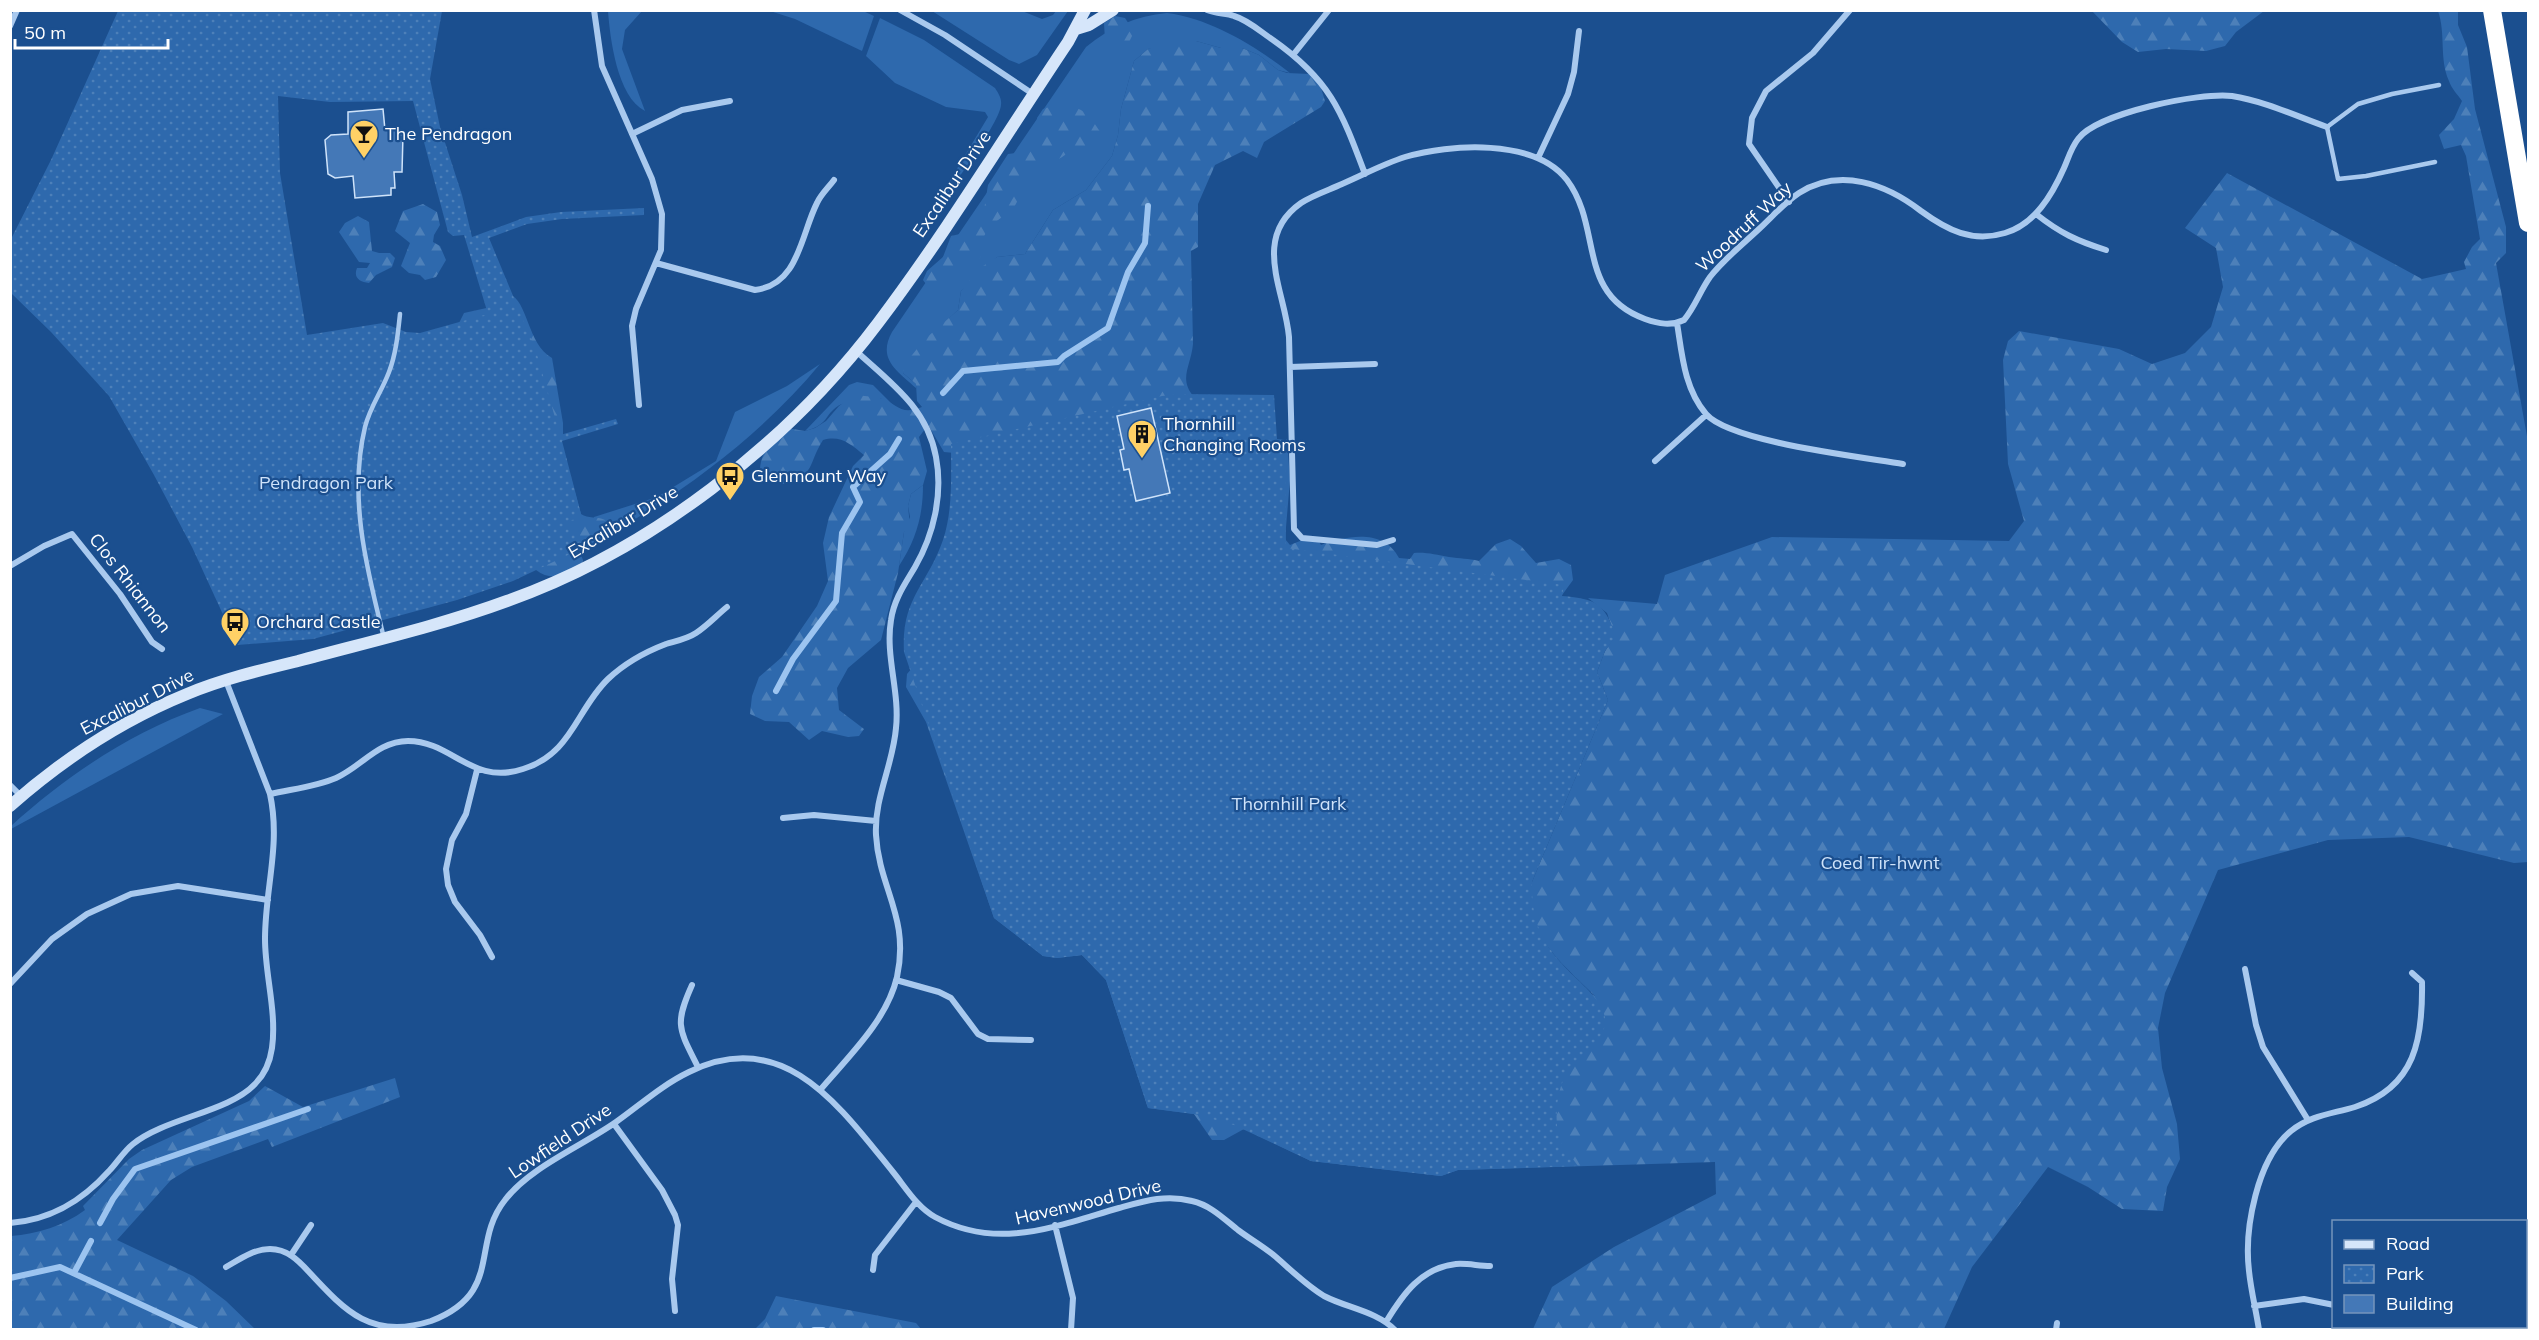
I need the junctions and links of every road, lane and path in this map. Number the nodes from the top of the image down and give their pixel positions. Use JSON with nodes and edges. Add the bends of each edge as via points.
{"nodes":[{"id":1,"x":17,"y":10,"type":"edge"},
{"id":2,"x":594,"y":10,"type":"edge"},
{"id":3,"x":900,"y":10,"type":"edge"},
{"id":4,"x":1084,"y":10,"type":"edge"},
{"id":5,"x":1113,"y":10,"type":"edge"},
{"id":6,"x":1207,"y":10,"type":"edge"},
{"id":7,"x":1329,"y":10,"type":"edge"},
{"id":8,"x":1850,"y":10,"type":"edge"},
{"id":9,"x":2492,"y":10,"type":"edge"},
{"id":10,"x":1231,"y":13,"type":"edge"},
{"id":11,"x":10,"y":26,"type":"edge"},
{"id":12,"x":1076,"y":29,"type":"junction"},
{"id":13,"x":1579,"y":31,"type":"dead end"},
{"id":14,"x":1293,"y":55,"type":"junction"},
{"id":15,"x":2439,"y":86,"type":"dead end"},
{"id":16,"x":1033,"y":94,"type":"junction"},
{"id":17,"x":730,"y":100,"type":"dead end"},
{"id":18,"x":2327,"y":127,"type":"junction"},
{"id":19,"x":632,"y":134,"type":"junction"},
{"id":20,"x":1538,"y":158,"type":"junction"},
{"id":21,"x":2435,"y":162,"type":"dead end"},
{"id":22,"x":1365,"y":174,"type":"junction"},
{"id":23,"x":834,"y":180,"type":"dead end"},
{"id":24,"x":1788,"y":201,"type":"junction"},
{"id":25,"x":2036,"y":214,"type":"junction"},
{"id":26,"x":2529,"y":223,"type":"edge"},
{"id":27,"x":2106,"y":250,"type":"dead end"},
{"id":28,"x":657,"y":263,"type":"junction"},
{"id":29,"x":400,"y":314,"type":"dead end"},
{"id":30,"x":1677,"y":323,"type":"junction"},
{"id":31,"x":855,"y":351,"type":"junction"},
{"id":32,"x":1375,"y":364,"type":"dead end"},
{"id":33,"x":1290,"y":367,"type":"junction"},
{"id":34,"x":639,"y":405,"type":"dead end"},
{"id":35,"x":1707,"y":415,"type":"junction"},
{"id":36,"x":1655,"y":461,"type":"dead end"},
{"id":37,"x":1903,"y":464,"type":"dead end"},
{"id":38,"x":1393,"y":540,"type":"dead end"},
{"id":39,"x":10,"y":566,"type":"edge"},
{"id":40,"x":727,"y":607,"type":"dead end"},
{"id":41,"x":384,"y":638,"type":"junction"},
{"id":42,"x":162,"y":649,"type":"dead end"},
{"id":43,"x":226,"y":681,"type":"junction"},
{"id":44,"x":477,"y":770,"type":"junction"},
{"id":45,"x":10,"y":785,"type":"edge"},
{"id":46,"x":270,"y":794,"type":"junction"},
{"id":47,"x":22,"y":796,"type":"junction"},
{"id":48,"x":10,"y":807,"type":"edge"},
{"id":49,"x":783,"y":818,"type":"dead end"},
{"id":50,"x":876,"y":821,"type":"junction"},
{"id":51,"x":268,"y":900,"type":"junction"},
{"id":52,"x":492,"y":957,"type":"dead end"},
{"id":53,"x":2245,"y":969,"type":"dead end"},
{"id":54,"x":2412,"y":973,"type":"dead end"},
{"id":55,"x":896,"y":980,"type":"junction"},
{"id":56,"x":10,"y":984,"type":"edge"},
{"id":57,"x":692,"y":985,"type":"dead end"},
{"id":58,"x":1031,"y":1040,"type":"dead end"},
{"id":59,"x":698,"y":1067,"type":"junction"},
{"id":60,"x":821,"y":1089,"type":"junction"},
{"id":61,"x":2308,"y":1120,"type":"junction"},
{"id":62,"x":614,"y":1124,"type":"junction"},
{"id":63,"x":916,"y":1202,"type":"junction"},
{"id":64,"x":10,"y":1223,"type":"edge"},
{"id":65,"x":311,"y":1225,"type":"dead end"},
{"id":66,"x":1054,"y":1226,"type":"junction"},
{"id":67,"x":291,"y":1255,"type":"junction"},
{"id":68,"x":1490,"y":1266,"type":"dead end"},
{"id":69,"x":226,"y":1267,"type":"dead end"},
{"id":70,"x":873,"y":1270,"type":"dead end"},
{"id":71,"x":2332,"y":1305,"type":"edge"},
{"id":72,"x":2254,"y":1306,"type":"junction"},
{"id":73,"x":675,"y":1311,"type":"dead end"},
{"id":74,"x":1386,"y":1322,"type":"junction"},
{"id":75,"x":1071,"y":1329,"type":"edge"},
{"id":76,"x":1395,"y":1329,"type":"edge"},
{"id":77,"x":2259,"y":1329,"type":"edge"}],
"edges":[{"from":1,"to":11,"type":"street"},
{"from":2,"to":19,"type":"street","via":[[602,66]]},
{"from":3,"to":16,"type":"street"},
{"from":4,"to":12,"type":"street","name":"Excalibur Drive"},
{"from":5,"to":12,"type":"street"},
{"from":6,"to":10,"type":"street","via":[[1219,15]]},
{"from":7,"to":14,"type":"street"},
{"from":8,"to":24,"type":"street","via":[[1813,53],[1766,91],[1752,118],[1749,144]]},
{"from":9,"to":26,"type":"highway"},
{"from":10,"to":14,"type":"street"},
{"from":12,"to":16,"type":"street","name":"Excalibur Drive"},
{"from":13,"to":20,"type":"street","via":[[1568,94]]},
{"from":14,"to":22,"type":"street","via":[[1329,92]]},
{"from":15,"to":18,"type":"lane","via":[[2358,104]]},
{"from":16,"to":31,"type":"street","name":"Excalibur Drive","via":[[914,273]]},
{"from":17,"to":19,"type":"street","via":[[682,110]]},
{"from":18,"to":21,"type":"lane","via":[[2338,179]]},
{"from":18,"to":25,"type":"street","name":"Woodruff Way","via":[[2224,96],[2193,98],[2111,117],[2078,139]]},
{"from":19,"to":28,"type":"street","via":[[652,178],[662,214]]},
{"from":20,"to":22,"type":"street","via":[[1505,150],[1449,148],[1406,157]]},
{"from":20,"to":30,"type":"street","via":[[1553,166],[1574,191],[1584,212],[1592,259],[1606,290],[1632,314],[1665,324]]},
{"from":22,"to":33,"type":"street","via":[[1301,203],[1281,224],[1274,269],[1287,317]]},
{"from":23,"to":28,"type":"street","via":[[818,201],[788,272],[767,289],[755,290]]},
{"from":24,"to":25,"type":"street","name":"Woodruff Way","via":[[1821,184],[1862,181],[1896,193],[1939,224],[1972,237],[2006,232]]},
{"from":24,"to":30,"type":"street","name":"Woodruff Way","via":[[1712,274],[1690,313]]},
{"from":25,"to":27,"type":"street","via":[[2074,240]]},
{"from":28,"to":34,"type":"street","via":[[632,326]]},
{"from":29,"to":41,"type":"lane","via":[[389,372],[366,425],[359,479],[366,567]]},
{"from":30,"to":35,"type":"street","via":[[1687,377]]},
{"from":31,"to":41,"type":"street","name":"Excalibur Drive","via":[[763,445],[697,499],[646,532],[533,591]]},
{"from":31,"to":50,"type":"street","via":[[926,422],[938,476],[938,498],[930,532],[920,558],[896,598],[891,618],[896,729]]},
{"from":32,"to":33,"type":"street"},
{"from":33,"to":38,"type":"street","via":[[1297,534],[1377,545]]},
{"from":35,"to":36,"type":"street"},
{"from":35,"to":37,"type":"street","via":[[1749,436]]},
{"from":39,"to":42,"type":"street","name":"Clos Rhiannon","via":[[72,534],[152,642]]},
{"from":40,"to":44,"type":"street","via":[[695,634],[648,652],[618,670],[552,755],[522,770]]},
{"from":41,"to":43,"type":"street","name":"Excalibur Drive"},
{"from":43,"to":46,"type":"street"},
{"from":43,"to":47,"type":"street","name":"Excalibur Drive","via":[[184,695],[124,725],[69,759]]},
{"from":44,"to":46,"type":"street","via":[[434,746],[395,742],[336,778]]},
{"from":44,"to":52,"type":"street","via":[[446,869],[455,902]]},
{"from":45,"to":47,"type":"street"},
{"from":46,"to":51,"type":"street","via":[[275,845]]},
{"from":47,"to":48,"type":"street","name":"Excalibur Drive"},
{"from":49,"to":50,"type":"street","via":[[814,815]]},
{"from":50,"to":55,"type":"street","via":[[879,861],[899,922],[901,949]]},
{"from":51,"to":56,"type":"street","via":[[178,886],[131,894],[87,914],[52,939]]},
{"from":51,"to":64,"type":"street","via":[[266,968],[273,1035],[269,1062],[260,1079],[237,1098],[135,1143],[71,1205],[36,1220]]},
{"from":53,"to":61,"type":"street","via":[[2263,1047]]},
{"from":54,"to":61,"type":"street","via":[[2422,982],[2422,1002],[2421,1028],[2410,1065],[2400,1079],[2372,1099]]},
{"from":55,"to":58,"type":"street","via":[[951,998],[978,1034],[988,1039]]},
{"from":55,"to":60,"type":"street","via":[[876,1021]]},
{"from":57,"to":59,"type":"street","via":[[679,1020]]},
{"from":59,"to":60,"type":"street","name":"Lowfield Drive","via":[[733,1059],[760,1060],[795,1072]]},
{"from":59,"to":62,"type":"street","name":"Lowfield Drive","via":[[661,1088]]},
{"from":60,"to":63,"type":"street","name":"Havenwood Drive"},
{"from":61,"to":72,"type":"street","via":[[2291,1131],[2272,1154],[2255,1199],[2248,1246]]},
{"from":62,"to":67,"type":"street","name":"Lowfield Drive","via":[[514,1189],[496,1215],[472,1293],[450,1312],[430,1322],[390,1328],[360,1321]]},
{"from":62,"to":73,"type":"street","via":[[662,1190],[675,1215]]},
{"from":63,"to":66,"type":"street","name":"Havenwood Drive","via":[[950,1224],[990,1235],[1020,1234]]},
{"from":63,"to":70,"type":"street","via":[[875,1255]]},
{"from":65,"to":67,"type":"street"},
{"from":66,"to":74,"type":"street","name":"Havenwood Drive","via":[[1154,1198],[1198,1202],[1324,1296]]},
{"from":66,"to":75,"type":"street","via":[[1073,1298]]},
{"from":67,"to":69,"type":"street","via":[[280,1250],[257,1251]]},
{"from":68,"to":74,"type":"street","via":[[1457,1264],[1425,1274],[1413,1284]]},
{"from":71,"to":72,"type":"street","via":[[2304,1299]]},
{"from":72,"to":77,"type":"street"},
{"from":74,"to":76,"type":"street","name":"Havenwood Drive"}]}
